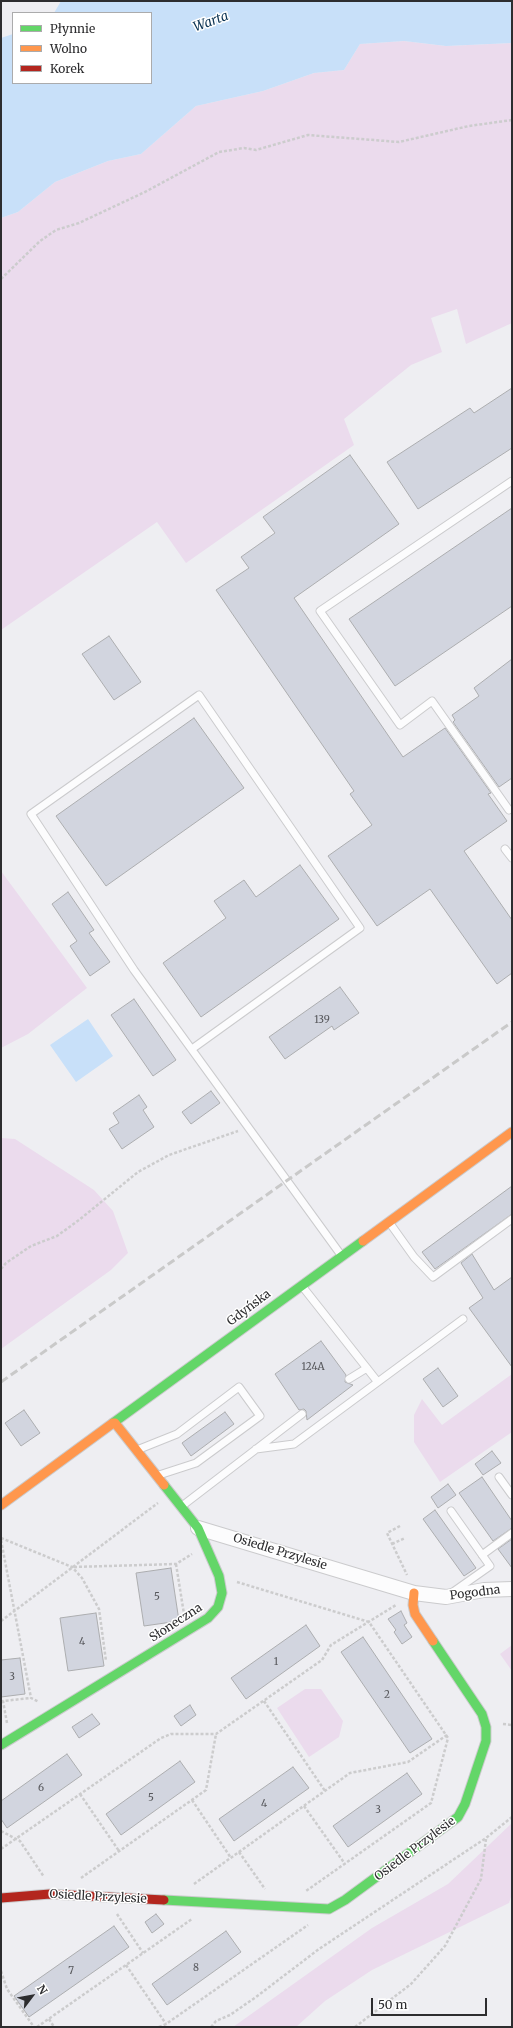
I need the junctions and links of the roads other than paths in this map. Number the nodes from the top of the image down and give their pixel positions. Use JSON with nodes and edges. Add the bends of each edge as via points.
{"nodes":[{"id":1,"x":512,"y":481,"type":"edge"},
{"id":2,"x":509,"y":810,"type":"dead end"},
{"id":3,"x":505,"y":849,"type":"dead end"},
{"id":4,"x":512,"y":858,"type":"edge"},
{"id":5,"x":192,"y":1050,"type":"junction"},
{"id":6,"x":512,"y":1132,"type":"edge"},
{"id":7,"x":512,"y":1219,"type":"edge"},
{"id":8,"x":389,"y":1222,"type":"junction"},
{"id":9,"x":342,"y":1256,"type":"junction"},
{"id":10,"x":301,"y":1285,"type":"junction"},
{"id":11,"x":463,"y":1319,"type":"dead end"},
{"id":12,"x":367,"y":1368,"type":"junction"},
{"id":13,"x":349,"y":1379,"type":"dead end"},
{"id":14,"x":377,"y":1381,"type":"junction"},
{"id":15,"x":302,"y":1414,"type":"dead end"},
{"id":16,"x":115,"y":1423,"type":"junction"},
{"id":17,"x":256,"y":1449,"type":"junction"},
{"id":18,"x":137,"y":1450,"type":"junction"},
{"id":19,"x":158,"y":1476,"type":"junction"},
{"id":20,"x":499,"y":1477,"type":"dead end"},
{"id":21,"x":512,"y":1495,"type":"edge"},
{"id":22,"x":1,"y":1505,"type":"edge"},
{"id":23,"x":182,"y":1506,"type":"junction"},
{"id":24,"x":451,"y":1511,"type":"dead end"},
{"id":25,"x":198,"y":1528,"type":"junction"},
{"id":26,"x":512,"y":1533,"type":"edge"},
{"id":27,"x":482,"y":1555,"type":"junction"},
{"id":28,"x":512,"y":1590,"type":"edge"},
{"id":29,"x":414,"y":1593,"type":"junction"},
{"id":30,"x":446,"y":1597,"type":"junction"},
{"id":31,"x":1,"y":1745,"type":"edge"},
{"id":32,"x":1,"y":1898,"type":"edge"}],
"edges":[{"from":1,"to":2,"type":"lane","via":[[320,611],[400,725],[432,701]]},
{"from":3,"to":4,"type":"lane"},
{"from":5,"to":5,"type":"lane","via":[[134,970],[32,814],[199,696],[360,928]]},
{"from":5,"to":9,"type":"lane"},
{"from":6,"to":8,"type":"street","name":"Gdyńska"},
{"from":7,"to":8,"type":"lane","via":[[433,1277],[414,1257]]},
{"from":8,"to":9,"type":"street","name":"Gdyńska"},
{"from":9,"to":10,"type":"street","name":"Gdyńska"},
{"from":10,"to":12,"type":"lane"},
{"from":10,"to":16,"type":"street","name":"Gdyńska"},
{"from":11,"to":14,"type":"lane"},
{"from":12,"to":13,"type":"lane"},
{"from":12,"to":14,"type":"lane"},
{"from":14,"to":17,"type":"lane","via":[[294,1444]]},
{"from":15,"to":17,"type":"lane"},
{"from":16,"to":18,"type":"street","name":"Słoneczna"},
{"from":16,"to":22,"type":"street","name":"Gdyńska"},
{"from":17,"to":23,"type":"lane"},
{"from":18,"to":19,"type":"street","name":"Słoneczna"},
{"from":18,"to":19,"type":"lane","via":[[177,1434],[239,1387],[260,1416],[196,1463]]},
{"from":19,"to":23,"type":"street","name":"Słoneczna"},
{"from":20,"to":21,"type":"lane"},
{"from":23,"to":25,"type":"street","name":"Słoneczna"},
{"from":24,"to":27,"type":"lane"},
{"from":25,"to":29,"type":"street","name":"Osiedle Przylesie"},
{"from":25,"to":31,"type":"street","name":"Słoneczna","via":[[219,1576],[222,1593],[218,1607],[208,1618]]},
{"from":26,"to":27,"type":"lane"},
{"from":27,"to":30,"type":"lane","via":[[490,1566]]},
{"from":28,"to":30,"type":"street","name":"Pogodna","via":[[484,1590]]},
{"from":29,"to":30,"type":"street","name":"Pogodna"},
{"from":29,"to":32,"type":"street","name":"Osiedle Przylesie","via":[[413,1604],[416,1614],[482,1714],[486,1727],[486,1741],[466,1804],[458,1817],[329,1909],[50,1894]]}]}
